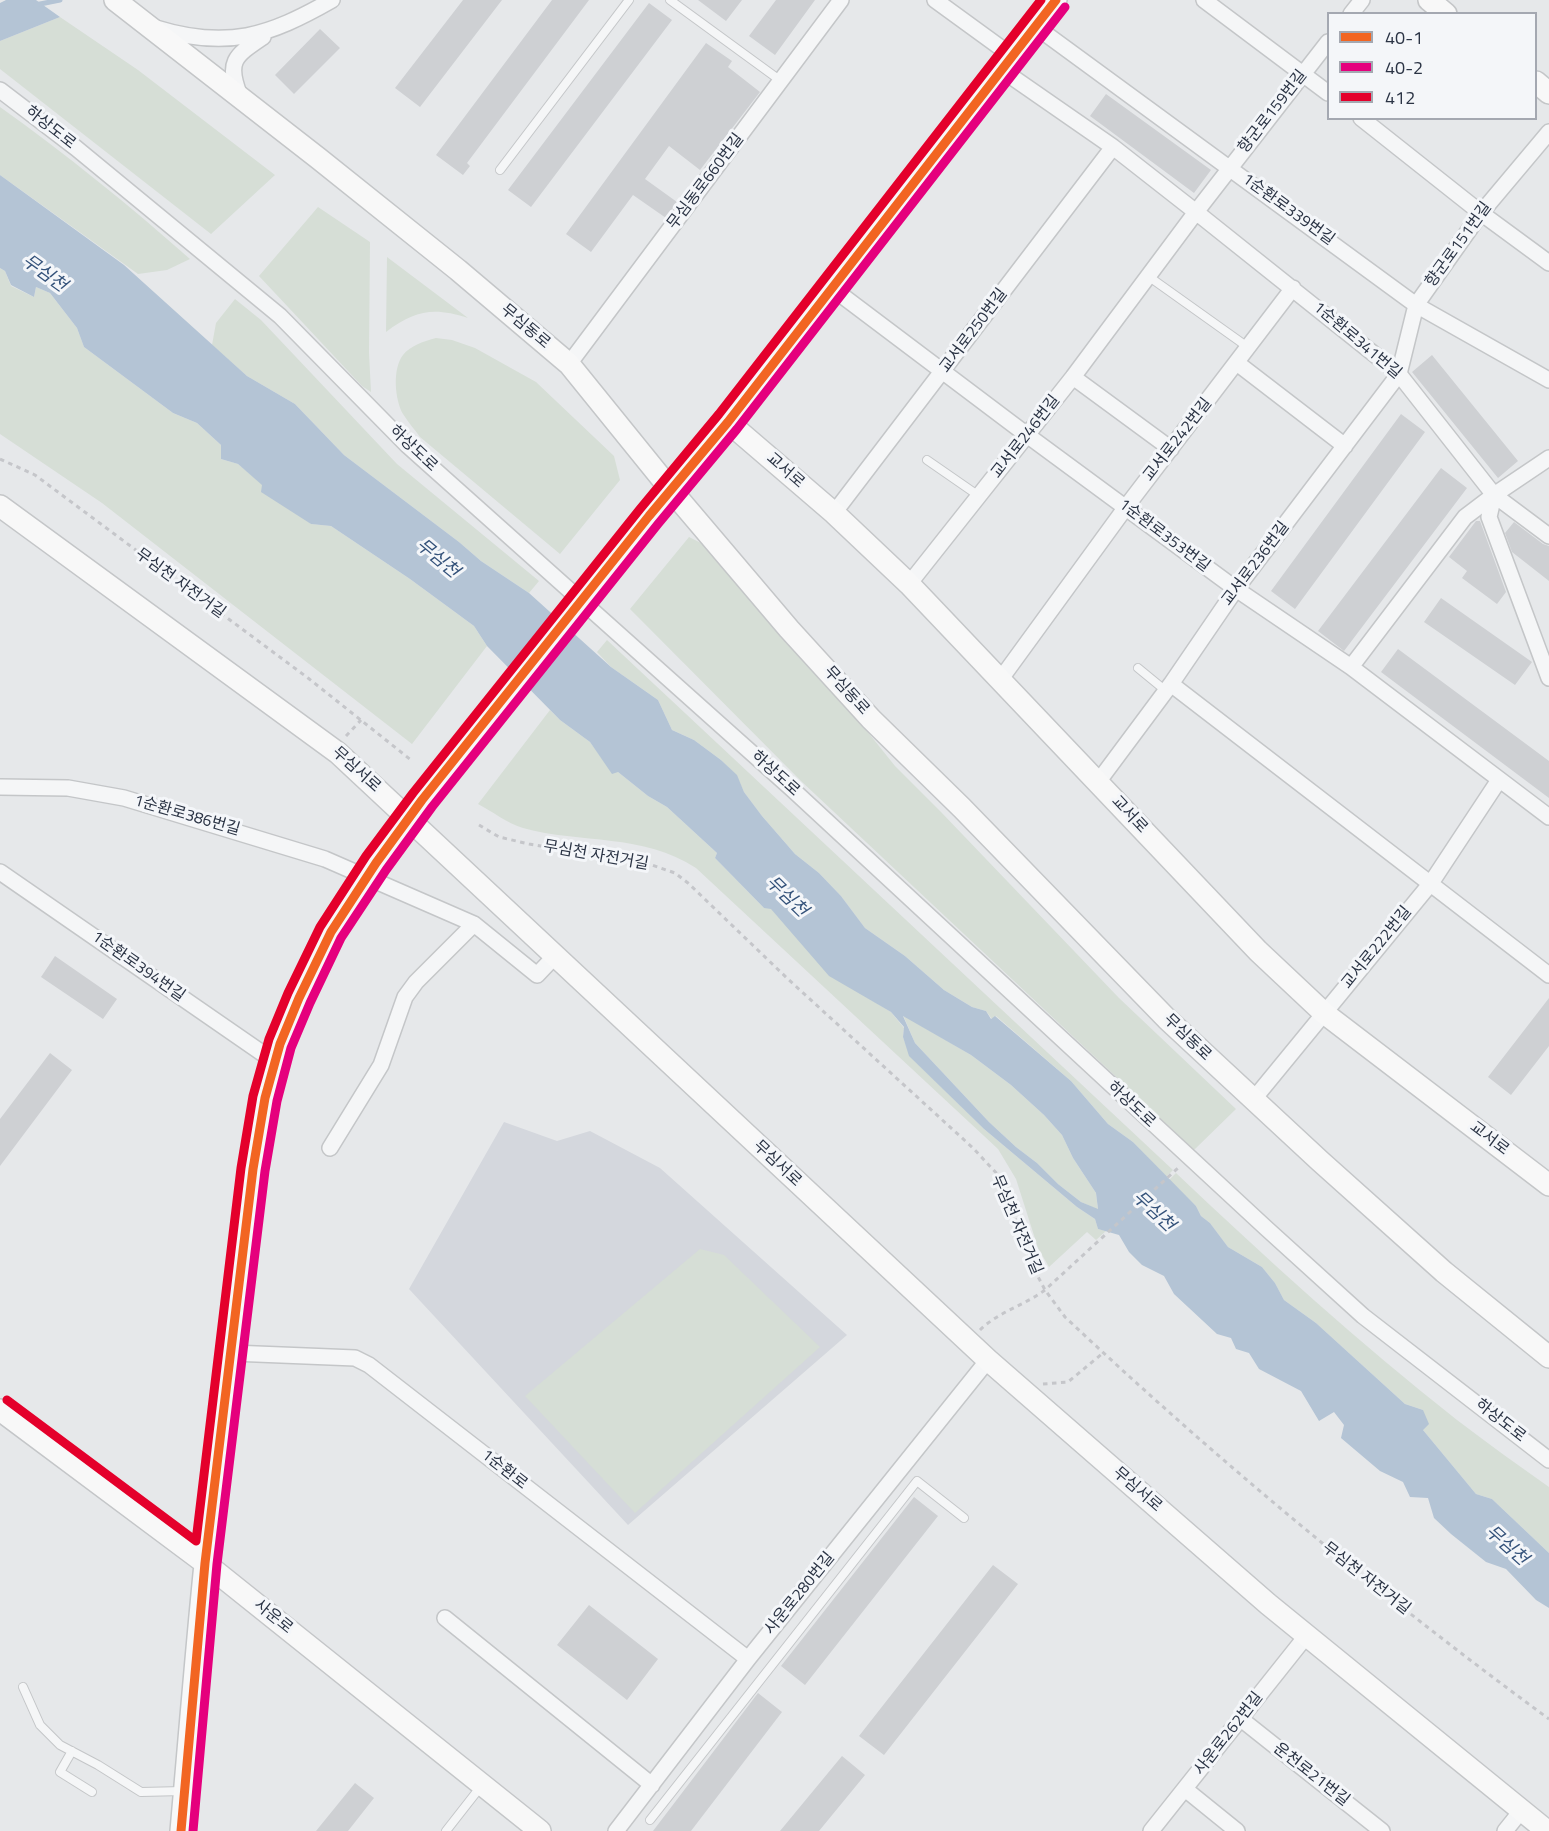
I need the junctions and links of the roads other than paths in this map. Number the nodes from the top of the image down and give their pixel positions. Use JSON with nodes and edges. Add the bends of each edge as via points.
{"nodes":[{"id":1,"x":115,"y":0,"type":"edge"},
{"id":2,"x":332,"y":0,"type":"edge"},
{"id":3,"x":629,"y":0,"type":"edge"},
{"id":4,"x":670,"y":0,"type":"edge"},
{"id":5,"x":841,"y":0,"type":"edge"},
{"id":6,"x":935,"y":0,"type":"edge"},
{"id":7,"x":1056,"y":0,"type":"edge"},
{"id":8,"x":1204,"y":0,"type":"edge"},
{"id":9,"x":1362,"y":0,"type":"edge"},
{"id":10,"x":1429,"y":0,"type":"edge"},
{"id":11,"x":1353,"y":12,"type":"edge"},
{"id":12,"x":1444,"y":12,"type":"edge"},
{"id":13,"x":148,"y":26,"type":"junction"},
{"id":14,"x":1035,"y":26,"type":"junction"},
{"id":15,"x":276,"y":28,"type":"junction"},
{"id":16,"x":1327,"y":44,"type":"edge"},
{"id":17,"x":1007,"y":63,"type":"junction"},
{"id":18,"x":1303,"y":73,"type":"junction"},
{"id":19,"x":782,"y":81,"type":"junction"},
{"id":20,"x":1537,"y":83,"type":"edge"},
{"id":21,"x":0,"y":90,"type":"edge"},
{"id":22,"x":1327,"y":91,"type":"edge"},
{"id":23,"x":1549,"y":93,"type":"edge"},
{"id":24,"x":241,"y":98,"type":"junction"},
{"id":25,"x":1364,"y":120,"type":"edge"},
{"id":26,"x":1549,"y":132,"type":"edge"},
{"id":27,"x":1113,"y":147,"type":"junction"},
{"id":28,"x":1230,"y":168,"type":"junction"},
{"id":29,"x":500,"y":170,"type":"dead end"},
{"id":30,"x":1197,"y":212,"type":"junction"},
{"id":31,"x":1481,"y":213,"type":"junction"},
{"id":32,"x":1549,"y":263,"type":"edge"},
{"id":33,"x":1148,"y":276,"type":"junction"},
{"id":34,"x":832,"y":288,"type":"junction"},
{"id":35,"x":1293,"y":288,"type":"junction"},
{"id":36,"x":1416,"y":305,"type":"junction"},
{"id":37,"x":1249,"y":348,"type":"junction"},
{"id":38,"x":1237,"y":363,"type":"junction"},
{"id":39,"x":570,"y":364,"type":"junction"},
{"id":40,"x":943,"y":370,"type":"junction"},
{"id":41,"x":1399,"y":374,"type":"junction"},
{"id":42,"x":1072,"y":377,"type":"junction"},
{"id":43,"x":1549,"y":380,"type":"edge"},
{"id":44,"x":728,"y":422,"type":"junction"},
{"id":45,"x":1027,"y":435,"type":"junction"},
{"id":46,"x":1345,"y":446,"type":"junction"},
{"id":47,"x":1171,"y":449,"type":"junction"},
{"id":48,"x":1549,"y":458,"type":"edge"},
{"id":49,"x":927,"y":460,"type":"dead end"},
{"id":50,"x":671,"y":490,"type":"junction"},
{"id":51,"x":1494,"y":495,"type":"junction"},
{"id":52,"x":979,"y":496,"type":"junction"},
{"id":53,"x":0,"y":506,"type":"edge"},
{"id":54,"x":1126,"y":507,"type":"junction"},
{"id":55,"x":834,"y":513,"type":"junction"},
{"id":56,"x":1549,"y":536,"type":"edge"},
{"id":57,"x":909,"y":584,"type":"junction"},
{"id":58,"x":1236,"y":589,"type":"junction"},
{"id":59,"x":1351,"y":667,"type":"junction"},
{"id":60,"x":1138,"y":668,"type":"dead end"},
{"id":61,"x":1549,"y":678,"type":"edge"},
{"id":62,"x":1000,"y":680,"type":"junction"},
{"id":63,"x":1169,"y":687,"type":"junction"},
{"id":64,"x":1499,"y":780,"type":"junction"},
{"id":65,"x":1098,"y":782,"type":"junction"},
{"id":66,"x":0,"y":787,"type":"edge"},
{"id":67,"x":1549,"y":818,"type":"edge"},
{"id":68,"x":408,"y":819,"type":"junction"},
{"id":69,"x":0,"y":872,"type":"edge"},
{"id":70,"x":367,"y":876,"type":"junction"},
{"id":71,"x":1431,"y":883,"type":"junction"},
{"id":72,"x":474,"y":924,"type":"junction"},
{"id":73,"x":555,"y":957,"type":"junction"},
{"id":74,"x":1546,"y":973,"type":"edge"},
{"id":75,"x":1324,"y":1013,"type":"junction"},
{"id":76,"x":275,"y":1062,"type":"junction"},
{"id":77,"x":1253,"y":1100,"type":"junction"},
{"id":78,"x":330,"y":1148,"type":"dead end"},
{"id":79,"x":1549,"y":1185,"type":"edge"},
{"id":80,"x":232,"y":1353,"type":"junction"},
{"id":81,"x":1549,"y":1357,"type":"edge"},
{"id":82,"x":988,"y":1360,"type":"junction"},
{"id":83,"x":0,"y":1410,"type":"edge"},
{"id":84,"x":1549,"y":1460,"type":"edge"},
{"id":85,"x":964,"y":1518,"type":"dead end"},
{"id":86,"x":205,"y":1563,"type":"junction"},
{"id":87,"x":446,"y":1618,"type":"dead end"},
{"id":88,"x":1307,"y":1635,"type":"junction"},
{"id":89,"x":748,"y":1659,"type":"junction"},
{"id":90,"x":23,"y":1687,"type":"dead end"},
{"id":91,"x":1241,"y":1719,"type":"junction"},
{"id":92,"x":72,"y":1751,"type":"junction"},
{"id":93,"x":482,"y":1784,"type":"junction"},
{"id":94,"x":652,"y":1785,"type":"junction"},
{"id":95,"x":1185,"y":1790,"type":"junction"},
{"id":96,"x":184,"y":1791,"type":"junction"},
{"id":97,"x":92,"y":1792,"type":"dead end"},
{"id":98,"x":1521,"y":1811,"type":"junction"},
{"id":99,"x":650,"y":1821,"type":"dead end"},
{"id":100,"x":180,"y":1831,"type":"edge"},
{"id":101,"x":446,"y":1831,"type":"edge"},
{"id":102,"x":540,"y":1831,"type":"edge"},
{"id":103,"x":616,"y":1831,"type":"edge"},
{"id":104,"x":1150,"y":1831,"type":"edge"},
{"id":105,"x":1237,"y":1831,"type":"edge"},
{"id":106,"x":1382,"y":1831,"type":"edge"},
{"id":107,"x":1505,"y":1831,"type":"edge"},
{"id":108,"x":1547,"y":1831,"type":"edge"}],
"edges":[{"from":1,"to":13,"type":"main road","name":"무심동로"},
{"from":2,"to":15,"type":"street"},
{"from":3,"to":29,"type":"lane"},
{"from":4,"to":19,"type":"lane"},
{"from":5,"to":19,"type":"street","name":"무심동로660번길"},
{"from":6,"to":17,"type":"street","name":"1순환로341번길"},
{"from":7,"to":14,"type":"main road"},
{"from":8,"to":18,"type":"street"},
{"from":9,"to":11,"type":"street"},
{"from":10,"to":12,"type":"main road"},
{"from":13,"to":15,"type":"street","via":[[214,40]]},
{"from":13,"to":24,"type":"main road","name":"무심동로"},
{"from":14,"to":17,"type":"main road"},
{"from":14,"to":28,"type":"street","name":"1순환로339번길"},
{"from":15,"to":24,"type":"street","via":[[244,49],[233,64]]},
{"from":16,"to":18,"type":"street","name":"향군로159번길"},
{"from":17,"to":27,"type":"street","name":"1순환로341번길"},
{"from":17,"to":34,"type":"main road"},
{"from":18,"to":22,"type":"street"},
{"from":18,"to":28,"type":"street","name":"향군로159번길"},
{"from":19,"to":39,"type":"street","name":"무심동로660번길"},
{"from":20,"to":23,"type":"main road"},
{"from":21,"to":84,"type":"street","name":"하상도로","via":[[280,316],[407,445],[792,789],[1275,1236],[1364,1316]]},
{"from":24,"to":39,"type":"main road","name":"무심동로"},
{"from":25,"to":31,"type":"street"},
{"from":26,"to":31,"type":"street","name":"향군로151번길"},
{"from":27,"to":30,"type":"street","name":"1순환로341번길"},
{"from":27,"to":40,"type":"street","name":"교서로250번길"},
{"from":28,"to":30,"type":"street","name":"향군로159번길"},
{"from":28,"to":36,"type":"street","name":"1순환로339번길"},
{"from":30,"to":33,"type":"street","name":"교서로246번길"},
{"from":30,"to":35,"type":"street","name":"1순환로341번길"},
{"from":31,"to":32,"type":"street"},
{"from":31,"to":36,"type":"street","name":"향군로151번길"},
{"from":33,"to":37,"type":"lane"},
{"from":33,"to":42,"type":"street","name":"교서로246번길"},
{"from":34,"to":40,"type":"street","name":"1순환로353번길"},
{"from":34,"to":44,"type":"main road"},
{"from":35,"to":37,"type":"street","name":"교서로242번길"},
{"from":35,"to":41,"type":"street","name":"1순환로341번길"},
{"from":36,"to":41,"type":"street","name":"향군로151번길"},
{"from":36,"to":43,"type":"street","name":"1순환로339번길"},
{"from":37,"to":38,"type":"street","name":"교서로242번길"},
{"from":38,"to":46,"type":"street"},
{"from":38,"to":47,"type":"street","name":"교서로242번길"},
{"from":39,"to":50,"type":"main road","name":"무심동로"},
{"from":40,"to":45,"type":"street","name":"1순환로353번길"},
{"from":40,"to":55,"type":"street","name":"교서로250번길"},
{"from":41,"to":46,"type":"street","name":"교서로236번길"},
{"from":41,"to":51,"type":"street","name":"1순환로341번길"},
{"from":42,"to":45,"type":"street","name":"교서로246번길"},
{"from":42,"to":47,"type":"street"},
{"from":44,"to":50,"type":"main road"},
{"from":44,"to":55,"type":"main road","name":"교서로"},
{"from":45,"to":52,"type":"street","name":"교서로246번길"},
{"from":45,"to":54,"type":"street","name":"1순환로353번길"},
{"from":46,"to":58,"type":"street","name":"교서로236번길"},
{"from":47,"to":54,"type":"street","name":"교서로242번길"},
{"from":48,"to":51,"type":"street"},
{"from":49,"to":52,"type":"lane"},
{"from":50,"to":68,"type":"main road","bridge":true},
{"from":50,"to":77,"type":"main road","name":"무심동로","via":[[789,629],[872,719],[1167,1019]]},
{"from":51,"to":56,"type":"street","name":"1순환로341번길"},
{"from":51,"to":59,"type":"street","via":[[1465,517]]},
{"from":51,"to":61,"type":"street","via":[[1489,517]]},
{"from":52,"to":57,"type":"street","name":"교서로246번길"},
{"from":53,"to":68,"type":"main road","name":"무심서로","via":[[330,746]]},
{"from":54,"to":58,"type":"street","name":"1순환로353번길"},
{"from":54,"to":62,"type":"street","name":"교서로242번길"},
{"from":55,"to":57,"type":"main road","name":"교서로"},
{"from":57,"to":62,"type":"main road","name":"교서로"},
{"from":58,"to":59,"type":"street","name":"1순환로353번길"},
{"from":58,"to":63,"type":"street","name":"교서로236번길"},
{"from":59,"to":64,"type":"street","name":"1순환로353번길"},
{"from":60,"to":63,"type":"lane"},
{"from":62,"to":65,"type":"main road","name":"교서로"},
{"from":63,"to":65,"type":"street","name":"교서로236번길"},
{"from":63,"to":71,"type":"street"},
{"from":64,"to":67,"type":"street","name":"1순환로353번길"},
{"from":64,"to":71,"type":"street","name":"교서로222번길"},
{"from":65,"to":75,"type":"main road","name":"교서로","via":[[1258,951]]},
{"from":66,"to":70,"type":"street","name":"1순환로386번길","via":[[68,788],[124,798],[282,844]]},
{"from":68,"to":70,"type":"main road"},
{"from":68,"to":73,"type":"main road","name":"무심서로"},
{"from":69,"to":76,"type":"street","name":"1순환로394번길"},
{"from":70,"to":72,"type":"street","name":"1순환로386번길"},
{"from":70,"to":76,"type":"main road","via":[[331,932],[299,998]]},
{"from":71,"to":74,"type":"street"},
{"from":71,"to":75,"type":"street","name":"교서로222번길"},
{"from":72,"to":73,"type":"street","name":"1순환로386번길","via":[[537,975]]},
{"from":72,"to":78,"type":"street","via":[[405,996],[381,1065]]},
{"from":73,"to":82,"type":"main road","name":"무심서로"},
{"from":75,"to":77,"type":"street","name":"교서로222번길"},
{"from":75,"to":79,"type":"main road","name":"교서로"},
{"from":76,"to":80,"type":"main road","via":[[253,1169]]},
{"from":77,"to":81,"type":"main road","name":"무심동로","via":[[1444,1272]]},
{"from":80,"to":86,"type":"main road"},
{"from":80,"to":89,"type":"street","name":"1순환로","via":[[355,1358],[369,1365]]},
{"from":82,"to":88,"type":"main road","name":"무심서로"},
{"from":82,"to":89,"type":"street","name":"사운로280번길"},
{"from":83,"to":86,"type":"main road","name":"사운로"},
{"from":85,"to":99,"type":"lane","via":[[917,1481]]},
{"from":86,"to":93,"type":"main road","name":"사운로"},
{"from":86,"to":96,"type":"main road"},
{"from":87,"to":94,"type":"street"},
{"from":88,"to":91,"type":"street","name":"사운로262번길"},
{"from":88,"to":98,"type":"main road","name":"무심서로"},
{"from":89,"to":94,"type":"street","name":"사운로280번길"},
{"from":90,"to":92,"type":"lane","via":[[40,1725]]},
{"from":91,"to":95,"type":"street","name":"사운로262번길"},
{"from":91,"to":106,"type":"street","name":"운천로21번길"},
{"from":92,"to":96,"type":"lane","via":[[141,1792]]},
{"from":92,"to":97,"type":"lane","via":[[60,1772]]},
{"from":93,"to":101,"type":"lane"},
{"from":93,"to":102,"type":"main road","name":"사운로"},
{"from":94,"to":103,"type":"street","name":"사운로280번길"},
{"from":95,"to":104,"type":"street","name":"사운로262번길"},
{"from":95,"to":105,"type":"street"},
{"from":96,"to":100,"type":"main road"},
{"from":98,"to":107,"type":"street"},
{"from":98,"to":108,"type":"main road","name":"무심서로"}]}
